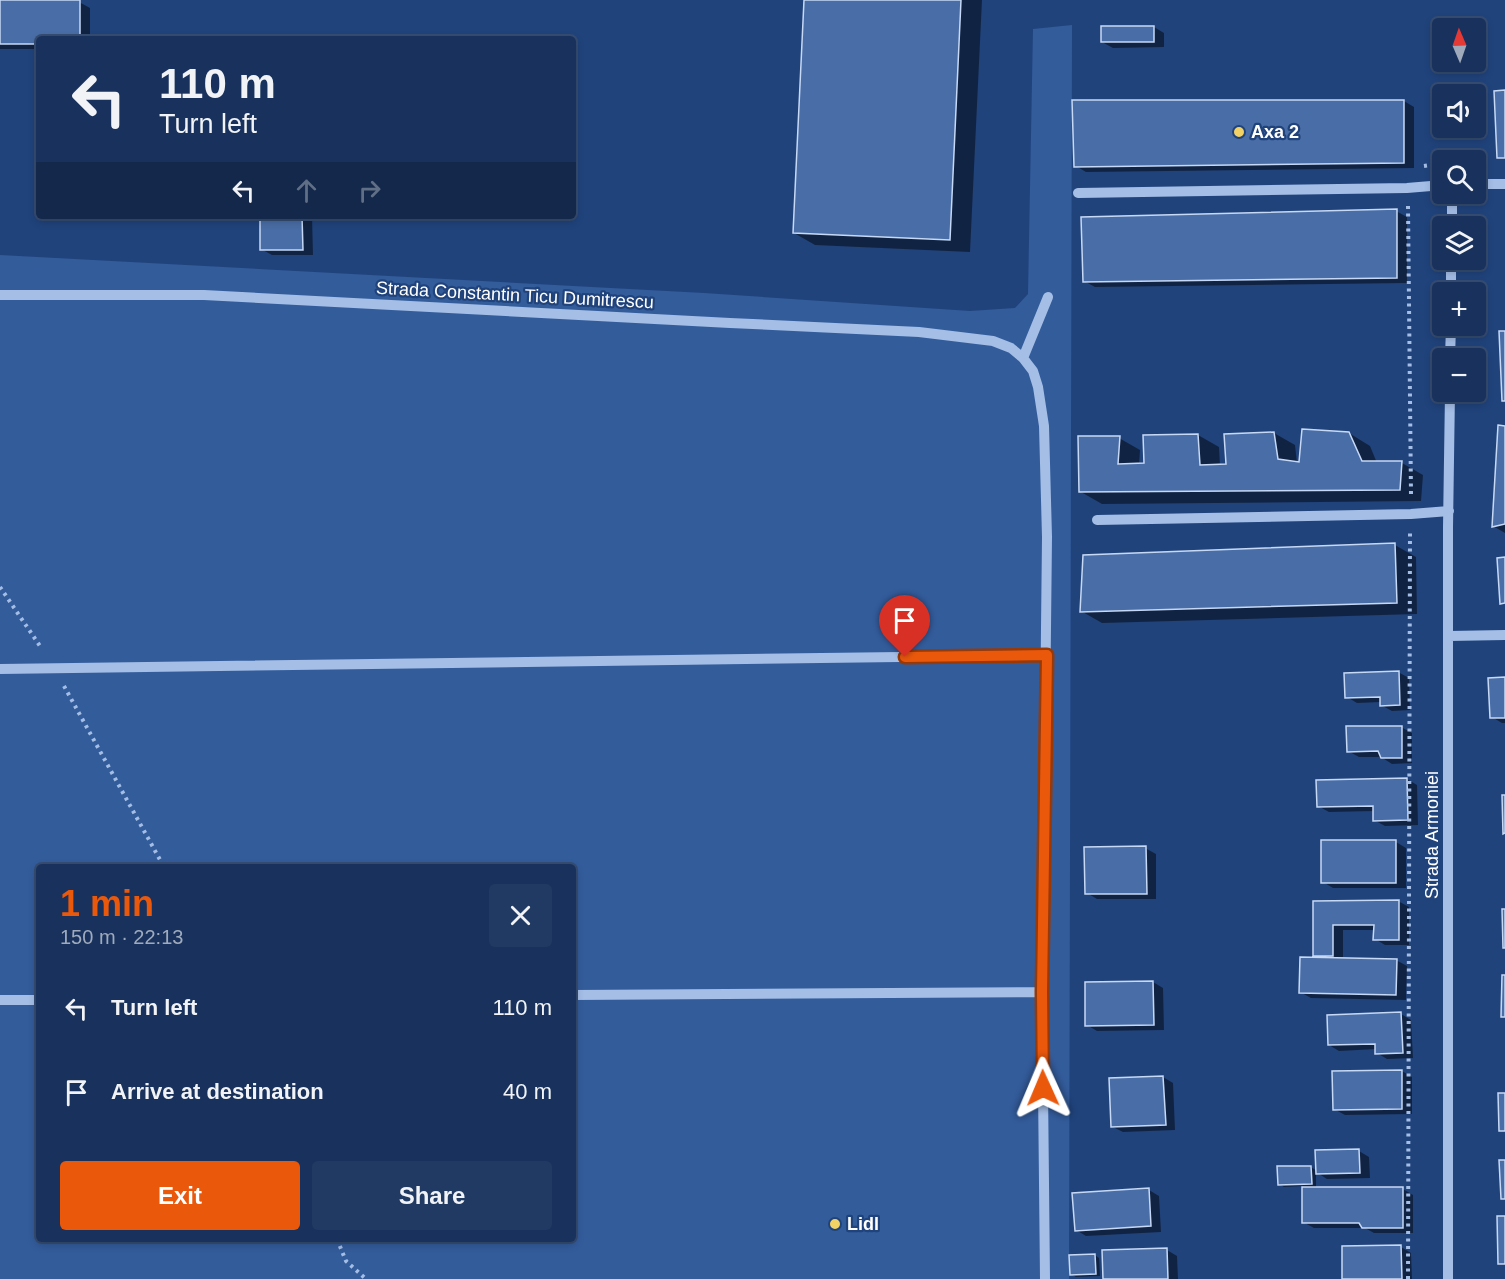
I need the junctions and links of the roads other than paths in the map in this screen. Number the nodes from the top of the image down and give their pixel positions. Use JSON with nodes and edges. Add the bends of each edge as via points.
{"nodes":[{"id":1,"x":1486,"y":184,"type":"edge"},
{"id":2,"x":1505,"y":184,"type":"edge"},
{"id":3,"x":1432,"y":186,"type":"edge"},
{"id":4,"x":1078,"y":193,"type":"dead end"},
{"id":5,"x":0,"y":295,"type":"edge"},
{"id":6,"x":1048,"y":297,"type":"dead end"},
{"id":7,"x":1023,"y":358,"type":"junction"},
{"id":8,"x":1450,"y":402,"type":"edge"},
{"id":9,"x":1449,"y":511,"type":"junction"},
{"id":10,"x":1097,"y":520,"type":"dead end"},
{"id":11,"x":1449,"y":636,"type":"junction"},
{"id":12,"x":1505,"y":636,"type":"edge"},
{"id":13,"x":1047,"y":655,"type":"junction"},
{"id":14,"x":0,"y":669,"type":"edge"},
{"id":15,"x":1042,"y":992,"type":"junction"},
{"id":16,"x":576,"y":995,"type":"edge"},
{"id":17,"x":0,"y":1000,"type":"edge"},
{"id":18,"x":36,"y":1000,"type":"edge"},
{"id":19,"x":1045,"y":1279,"type":"edge"},
{"id":20,"x":1448,"y":1279,"type":"edge"}],
"edges":[{"from":1,"to":2,"type":"street"},
{"from":3,"to":4,"type":"street"},
{"from":5,"to":7,"type":"street","name":"Strada Constantin Ticu Dumitrescu","via":[[204,295],[919,332],[993,341]]},
{"from":6,"to":7,"type":"street"},
{"from":7,"to":13,"type":"street","via":[[1038,387],[1044,426]]},
{"from":8,"to":9,"type":"street","name":"Strada Armoniei"},
{"from":9,"to":10,"type":"street"},
{"from":9,"to":11,"type":"street","name":"Strada Armoniei"},
{"from":11,"to":12,"type":"street"},
{"from":11,"to":20,"type":"street","name":"Strada Armoniei"},
{"from":13,"to":14,"type":"street"},
{"from":13,"to":15,"type":"street"},
{"from":15,"to":16,"type":"street"},
{"from":15,"to":19,"type":"street"},
{"from":17,"to":18,"type":"street"}]}
